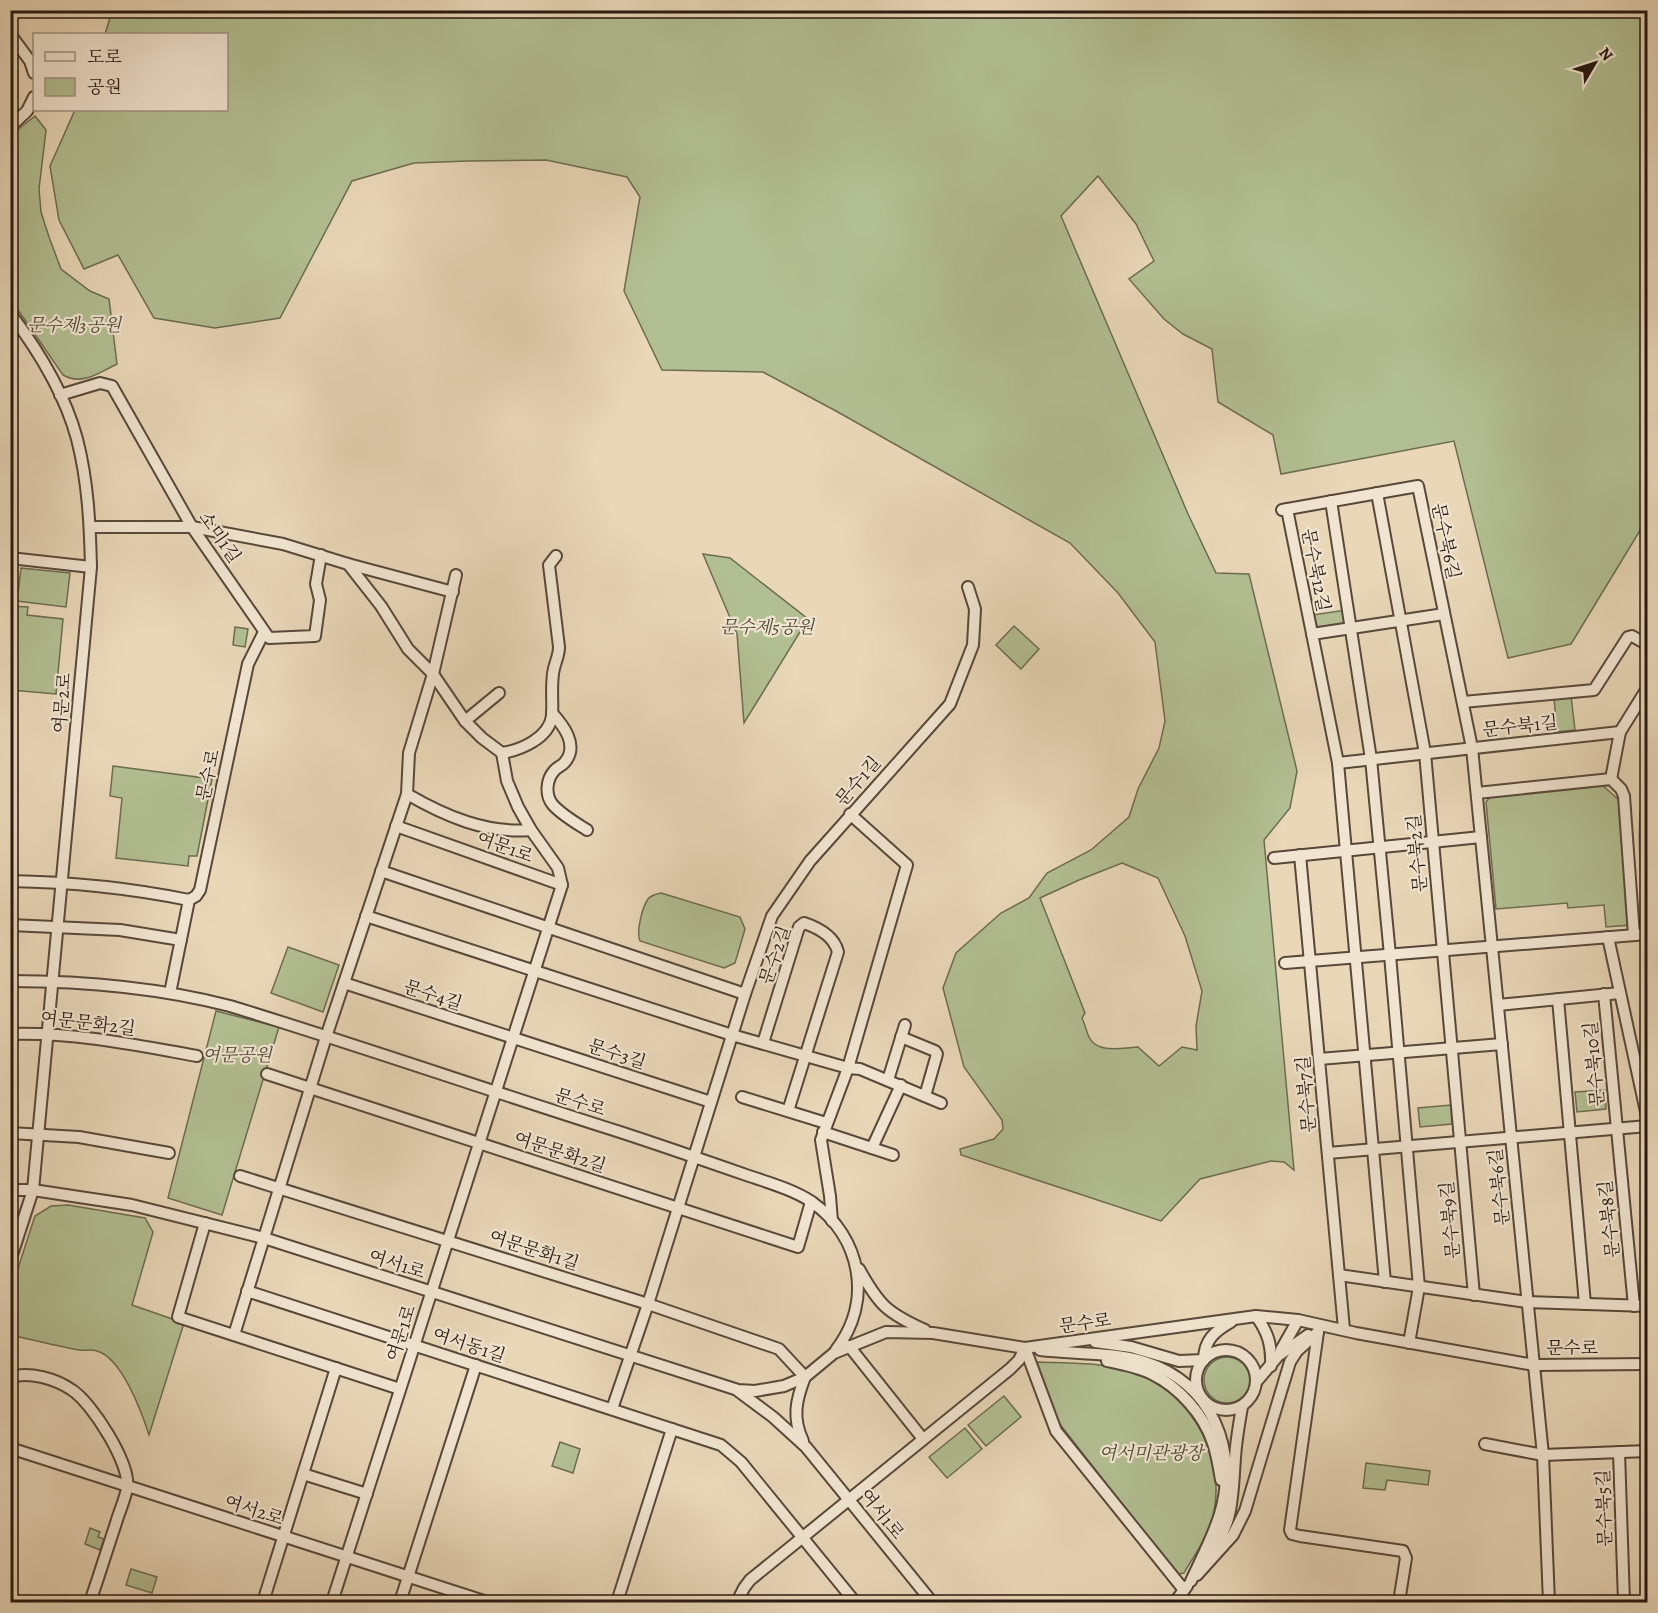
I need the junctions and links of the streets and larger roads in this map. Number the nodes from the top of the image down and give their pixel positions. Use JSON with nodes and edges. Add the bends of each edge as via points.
{"nodes":[{"id":1,"x":10,"y":33,"type":"edge"},
{"id":2,"x":33,"y":70,"type":"edge"},
{"id":3,"x":33,"y":99,"type":"edge"},
{"id":4,"x":10,"y":127,"type":"edge"},
{"id":5,"x":10,"y":313,"type":"edge"},
{"id":6,"x":60,"y":395,"type":"junction"},
{"id":7,"x":1377,"y":493,"type":"junction"},
{"id":8,"x":1331,"y":501,"type":"junction"},
{"id":9,"x":1285,"y":510,"type":"joint"},
{"id":10,"x":90,"y":527,"type":"junction"},
{"id":11,"x":192,"y":527,"type":"junction"},
{"id":12,"x":321,"y":555,"type":"junction"},
{"id":13,"x":556,"y":556,"type":"dead end"},
{"id":14,"x":10,"y":558,"type":"edge"},
{"id":15,"x":348,"y":564,"type":"junction"},
{"id":16,"x":91,"y":567,"type":"junction"},
{"id":17,"x":456,"y":575,"type":"dead end"},
{"id":18,"x":968,"y":587,"type":"dead end"},
{"id":19,"x":453,"y":592,"type":"junction"},
{"id":20,"x":1444,"y":614,"type":"junction"},
{"id":21,"x":1400,"y":621,"type":"junction"},
{"id":22,"x":1350,"y":629,"type":"junction"},
{"id":23,"x":264,"y":632,"type":"junction"},
{"id":24,"x":1312,"y":634,"type":"junction"},
{"id":25,"x":1647,"y":645,"type":"edge"},
{"id":26,"x":433,"y":674,"type":"junction"},
{"id":27,"x":1647,"y":687,"type":"edge"},
{"id":28,"x":499,"y":693,"type":"dead end"},
{"id":29,"x":1463,"y":702,"type":"junction"},
{"id":30,"x":552,"y":713,"type":"junction"},
{"id":31,"x":465,"y":721,"type":"junction"},
{"id":32,"x":1620,"y":732,"type":"junction"},
{"id":33,"x":1472,"y":748,"type":"junction"},
{"id":34,"x":502,"y":753,"type":"junction"},
{"id":35,"x":1425,"y":753,"type":"junction"},
{"id":36,"x":1371,"y":759,"type":"junction"},
{"id":37,"x":1338,"y":763,"type":"junction"},
{"id":38,"x":1611,"y":779,"type":"junction"},
{"id":39,"x":1477,"y":793,"type":"junction"},
{"id":40,"x":407,"y":794,"type":"junction"},
{"id":41,"x":850,"y":814,"type":"junction"},
{"id":42,"x":396,"y":826,"type":"junction"},
{"id":43,"x":531,"y":830,"type":"junction"},
{"id":44,"x":587,"y":830,"type":"dead end"},
{"id":45,"x":1481,"y":837,"type":"junction"},
{"id":46,"x":1433,"y":842,"type":"junction"},
{"id":47,"x":1380,"y":847,"type":"junction"},
{"id":48,"x":1346,"y":851,"type":"junction"},
{"id":49,"x":1300,"y":855,"type":"junction"},
{"id":50,"x":1274,"y":858,"type":"dead end"},
{"id":51,"x":381,"y":871,"type":"junction"},
{"id":52,"x":10,"y":881,"type":"edge"},
{"id":53,"x":62,"y":882,"type":"junction"},
{"id":54,"x":562,"y":885,"type":"junction"},
{"id":55,"x":189,"y":900,"type":"junction"},
{"id":56,"x":366,"y":916,"type":"junction"},
{"id":57,"x":10,"y":925,"type":"edge"},
{"id":58,"x":58,"y":926,"type":"junction"},
{"id":59,"x":549,"y":928,"type":"junction"},
{"id":60,"x":1647,"y":934,"type":"edge"},
{"id":61,"x":1634,"y":935,"type":"junction"},
{"id":62,"x":1608,"y":937,"type":"junction"},
{"id":63,"x":181,"y":940,"type":"junction"},
{"id":64,"x":1492,"y":946,"type":"junction"},
{"id":65,"x":1443,"y":951,"type":"junction"},
{"id":66,"x":1390,"y":955,"type":"junction"},
{"id":67,"x":1356,"y":958,"type":"junction"},
{"id":68,"x":1311,"y":961,"type":"junction"},
{"id":69,"x":1285,"y":963,"type":"dead end"},
{"id":70,"x":535,"y":971,"type":"junction"},
{"id":71,"x":10,"y":981,"type":"edge"},
{"id":72,"x":53,"y":982,"type":"junction"},
{"id":73,"x":344,"y":983,"type":"junction"},
{"id":74,"x":170,"y":993,"type":"junction"},
{"id":75,"x":1620,"y":993,"type":"junction"},
{"id":76,"x":745,"y":994,"type":"junction"},
{"id":77,"x":1604,"y":994,"type":"junction"},
{"id":78,"x":1558,"y":999,"type":"junction"},
{"id":79,"x":1498,"y":1005,"type":"junction"},
{"id":80,"x":905,"y":1026,"type":"dead end"},
{"id":81,"x":10,"y":1034,"type":"edge"},
{"id":82,"x":48,"y":1035,"type":"junction"},
{"id":83,"x":732,"y":1035,"type":"junction"},
{"id":84,"x":326,"y":1037,"type":"junction"},
{"id":85,"x":901,"y":1037,"type":"junction"},
{"id":86,"x":513,"y":1038,"type":"junction"},
{"id":87,"x":763,"y":1043,"type":"junction"},
{"id":88,"x":1502,"y":1044,"type":"junction"},
{"id":89,"x":1452,"y":1048,"type":"junction"},
{"id":90,"x":1398,"y":1053,"type":"junction"},
{"id":91,"x":806,"y":1055,"type":"junction"},
{"id":92,"x":1365,"y":1055,"type":"junction"},
{"id":93,"x":197,"y":1056,"type":"dead end"},
{"id":94,"x":1319,"y":1059,"type":"junction"},
{"id":95,"x":848,"y":1068,"type":"junction"},
{"id":96,"x":267,"y":1074,"type":"dead end"},
{"id":97,"x":888,"y":1080,"type":"junction"},
{"id":98,"x":901,"y":1085,"type":"junction"},
{"id":99,"x":310,"y":1088,"type":"junction"},
{"id":100,"x":495,"y":1091,"type":"junction"},
{"id":101,"x":925,"y":1096,"type":"junction"},
{"id":102,"x":742,"y":1098,"type":"dead end"},
{"id":103,"x":711,"y":1102,"type":"junction"},
{"id":104,"x":941,"y":1103,"type":"dead end"},
{"id":105,"x":788,"y":1112,"type":"junction"},
{"id":106,"x":1647,"y":1121,"type":"edge"},
{"id":107,"x":1647,"y":1126,"type":"edge"},
{"id":108,"x":825,"y":1128,"type":"junction"},
{"id":109,"x":1617,"y":1130,"type":"junction"},
{"id":110,"x":10,"y":1133,"type":"edge"},
{"id":111,"x":39,"y":1133,"type":"junction"},
{"id":112,"x":1569,"y":1134,"type":"junction"},
{"id":113,"x":1511,"y":1139,"type":"junction"},
{"id":114,"x":1460,"y":1142,"type":"junction"},
{"id":115,"x":478,"y":1143,"type":"junction"},
{"id":116,"x":1407,"y":1147,"type":"junction"},
{"id":117,"x":872,"y":1148,"type":"junction"},
{"id":118,"x":1373,"y":1149,"type":"junction"},
{"id":119,"x":169,"y":1153,"type":"dead end"},
{"id":120,"x":1328,"y":1153,"type":"junction"},
{"id":121,"x":893,"y":1155,"type":"dead end"},
{"id":122,"x":695,"y":1156,"type":"junction"},
{"id":123,"x":240,"y":1176,"type":"dead end"},
{"id":124,"x":279,"y":1187,"type":"junction"},
{"id":125,"x":10,"y":1190,"type":"edge"},
{"id":126,"x":33,"y":1190,"type":"junction"},
{"id":127,"x":811,"y":1202,"type":"junction"},
{"id":128,"x":678,"y":1208,"type":"junction"},
{"id":129,"x":832,"y":1221,"type":"junction"},
{"id":130,"x":205,"y":1223,"type":"junction"},
{"id":131,"x":264,"y":1238,"type":"junction"},
{"id":132,"x":448,"y":1240,"type":"junction"},
{"id":133,"x":10,"y":1261,"type":"edge"},
{"id":134,"x":857,"y":1266,"type":"junction"},
{"id":135,"x":1339,"y":1275,"type":"junction"},
{"id":136,"x":1385,"y":1282,"type":"junction"},
{"id":137,"x":1419,"y":1287,"type":"junction"},
{"id":138,"x":247,"y":1291,"type":"junction"},
{"id":139,"x":431,"y":1292,"type":"junction"},
{"id":140,"x":1474,"y":1295,"type":"junction"},
{"id":141,"x":1527,"y":1302,"type":"junction"},
{"id":142,"x":648,"y":1304,"type":"junction"},
{"id":143,"x":1585,"y":1304,"type":"junction"},
{"id":144,"x":1634,"y":1306,"type":"junction"},
{"id":145,"x":1647,"y":1306,"type":"edge"},
{"id":146,"x":1256,"y":1316,"type":"junction"},
{"id":147,"x":1239,"y":1319,"type":"junction"},
{"id":148,"x":1298,"y":1320,"type":"junction"},
{"id":149,"x":1344,"y":1329,"type":"junction"},
{"id":150,"x":1318,"y":1332,"type":"junction"},
{"id":151,"x":933,"y":1333,"type":"junction"},
{"id":152,"x":1356,"y":1333,"type":"junction"},
{"id":153,"x":234,"y":1335,"type":"junction"},
{"id":154,"x":1080,"y":1340,"type":"junction"},
{"id":155,"x":1409,"y":1343,"type":"junction"},
{"id":156,"x":414,"y":1345,"type":"junction"},
{"id":157,"x":849,"y":1346,"type":"junction"},
{"id":158,"x":1025,"y":1348,"type":"junction"},
{"id":159,"x":834,"y":1353,"type":"junction"},
{"id":160,"x":1071,"y":1354,"type":"junction"},
{"id":161,"x":630,"y":1356,"type":"junction"},
{"id":162,"x":1278,"y":1356,"type":"junction"},
{"id":163,"x":1204,"y":1360,"type":"junction"},
{"id":164,"x":1647,"y":1364,"type":"edge"},
{"id":165,"x":476,"y":1365,"type":"junction"},
{"id":166,"x":1534,"y":1365,"type":"junction"},
{"id":167,"x":1271,"y":1366,"type":"junction"},
{"id":168,"x":336,"y":1368,"type":"junction"},
{"id":169,"x":10,"y":1377,"type":"edge"},
{"id":170,"x":805,"y":1377,"type":"junction"},
{"id":171,"x":1257,"y":1381,"type":"junction"},
{"id":172,"x":400,"y":1389,"type":"junction"},
{"id":173,"x":738,"y":1390,"type":"junction"},
{"id":174,"x":1205,"y":1402,"type":"junction"},
{"id":175,"x":1242,"y":1407,"type":"junction"},
{"id":176,"x":612,"y":1409,"type":"junction"},
{"id":177,"x":672,"y":1429,"type":"junction"},
{"id":178,"x":923,"y":1439,"type":"junction"},
{"id":179,"x":1485,"y":1444,"type":"dead end"},
{"id":180,"x":806,"y":1447,"type":"junction"},
{"id":181,"x":10,"y":1448,"type":"edge"},
{"id":182,"x":1647,"y":1451,"type":"edge"},
{"id":183,"x":1619,"y":1452,"type":"junction"},
{"id":184,"x":1543,"y":1455,"type":"junction"},
{"id":185,"x":303,"y":1474,"type":"junction"},
{"id":186,"x":128,"y":1486,"type":"junction"},
{"id":187,"x":1224,"y":1493,"type":"junction"},
{"id":188,"x":367,"y":1494,"type":"junction"},
{"id":189,"x":848,"y":1499,"type":"junction"},
{"id":190,"x":283,"y":1536,"type":"junction"},
{"id":191,"x":802,"y":1537,"type":"junction"},
{"id":192,"x":347,"y":1557,"type":"junction"},
{"id":193,"x":408,"y":1577,"type":"junction"},
{"id":194,"x":1181,"y":1594,"type":"edge"},
{"id":195,"x":90,"y":1602,"type":"edge"},
{"id":196,"x":263,"y":1602,"type":"edge"},
{"id":197,"x":332,"y":1602,"type":"edge"},
{"id":198,"x":400,"y":1602,"type":"edge"},
{"id":199,"x":487,"y":1602,"type":"edge"},
{"id":200,"x":617,"y":1602,"type":"edge"},
{"id":201,"x":737,"y":1602,"type":"edge"},
{"id":202,"x":855,"y":1602,"type":"edge"},
{"id":203,"x":932,"y":1602,"type":"edge"},
{"id":204,"x":1399,"y":1602,"type":"edge"},
{"id":205,"x":1549,"y":1602,"type":"edge"},
{"id":206,"x":1624,"y":1602,"type":"edge"}],
"edges":[{"from":1,"to":2,"type":"street"},
{"from":3,"to":4,"type":"street"},
{"from":5,"to":6,"type":"street","name":"여문2로"},
{"from":6,"to":10,"type":"street","name":"여문2로","via":[[81,455]]},
{"from":6,"to":11,"type":"street","name":"소미1길","via":[[100,383],[112,386]]},
{"from":7,"to":8,"type":"street","name":"문수북6길"},
{"from":7,"to":20,"type":"street","name":"문수북6길","via":[[1418,486]]},
{"from":7,"to":21,"type":"street"},
{"from":8,"to":9,"type":"street","name":"문수북6길"},
{"from":8,"to":22,"type":"street","name":"문수북12길"},
{"from":9,"to":24,"type":"street","name":"문수북12길"},
{"from":10,"to":11,"type":"street"},
{"from":10,"to":16,"type":"street","name":"여문2로"},
{"from":11,"to":12,"type":"street","name":"소미1길"},
{"from":11,"to":23,"type":"street","name":"소미1길"},
{"from":12,"to":15,"type":"street","name":"소미1길"},
{"from":12,"to":23,"type":"street","via":[[315,636],[271,638]]},
{"from":13,"to":30,"type":"street","via":[[549,565],[559,647],[553,674]]},
{"from":14,"to":16,"type":"street"},
{"from":15,"to":19,"type":"street","name":"소미1길"},
{"from":15,"to":26,"type":"street","via":[[408,649]]},
{"from":16,"to":53,"type":"street","name":"여문2로"},
{"from":17,"to":19,"type":"street"},
{"from":18,"to":41,"type":"street","name":"문수1길","via":[[975,609],[972,645],[950,704]]},
{"from":19,"to":26,"type":"street"},
{"from":20,"to":21,"type":"street","name":"문수북12길"},
{"from":20,"to":29,"type":"street","name":"문수북6길"},
{"from":21,"to":22,"type":"street","name":"문수북12길"},
{"from":21,"to":35,"type":"street"},
{"from":22,"to":24,"type":"street","name":"문수북12길"},
{"from":22,"to":36,"type":"street"},
{"from":23,"to":55,"type":"street","name":"문수로","via":[[248,664],[200,890]]},
{"from":24,"to":37,"type":"street"},
{"from":25,"to":29,"type":"street","via":[[1628,637],[1594,690]]},
{"from":26,"to":31,"type":"street"},
{"from":26,"to":40,"type":"street","via":[[409,753]]},
{"from":27,"to":32,"type":"street"},
{"from":28,"to":31,"type":"street"},
{"from":29,"to":33,"type":"street","name":"문수북6길"},
{"from":30,"to":34,"type":"street","via":[[539,737]]},
{"from":30,"to":44,"type":"street","via":[[564,726],[570,747],[566,760],[551,775],[549,798],[555,807]]},
{"from":31,"to":34,"type":"street"},
{"from":32,"to":33,"type":"street","name":"문수북1길"},
{"from":32,"to":38,"type":"street"},
{"from":33,"to":35,"type":"street","name":"문수북1길"},
{"from":33,"to":39,"type":"street","name":"문수북6길"},
{"from":34,"to":43,"type":"street","via":[[509,786]]},
{"from":35,"to":36,"type":"street","name":"문수북1길"},
{"from":35,"to":46,"type":"street","name":"문수북2길"},
{"from":36,"to":37,"type":"street","name":"문수북1길"},
{"from":36,"to":47,"type":"street","name":"문수북2길"},
{"from":37,"to":48,"type":"street"},
{"from":38,"to":39,"type":"street"},
{"from":38,"to":61,"type":"street","via":[[1624,794]]},
{"from":39,"to":45,"type":"street","name":"문수북6길"},
{"from":40,"to":42,"type":"street"},
{"from":40,"to":43,"type":"street","via":[[438,812],[486,828]]},
{"from":41,"to":76,"type":"street","name":"문수1길","via":[[810,861],[772,916]]},
{"from":41,"to":95,"type":"street","via":[[907,865]]},
{"from":42,"to":51,"type":"street"},
{"from":42,"to":54,"type":"street","name":"여문1로"},
{"from":43,"to":54,"type":"street","via":[[558,868]]},
{"from":45,"to":46,"type":"street"},
{"from":45,"to":64,"type":"street","name":"문수북6길"},
{"from":46,"to":47,"type":"street"},
{"from":46,"to":65,"type":"street","name":"문수북2길"},
{"from":47,"to":48,"type":"street"},
{"from":47,"to":66,"type":"street","name":"문수북2길"},
{"from":48,"to":49,"type":"street"},
{"from":48,"to":67,"type":"street"},
{"from":49,"to":50,"type":"street"},
{"from":49,"to":68,"type":"street","name":"문수북7길"},
{"from":51,"to":56,"type":"street"},
{"from":51,"to":59,"type":"street"},
{"from":52,"to":53,"type":"street"},
{"from":53,"to":55,"type":"street","via":[[141,890]]},
{"from":53,"to":58,"type":"street","name":"여문2로"},
{"from":54,"to":59,"type":"street","name":"여문1로"},
{"from":55,"to":63,"type":"street","name":"문수로"},
{"from":56,"to":70,"type":"street"},
{"from":56,"to":73,"type":"street"},
{"from":57,"to":58,"type":"street"},
{"from":58,"to":63,"type":"street","via":[[120,930]]},
{"from":58,"to":72,"type":"street","name":"여문2로"},
{"from":59,"to":70,"type":"street","name":"여문1로"},
{"from":59,"to":76,"type":"street"},
{"from":60,"to":61,"type":"street"},
{"from":61,"to":62,"type":"street"},
{"from":62,"to":64,"type":"street"},
{"from":62,"to":75,"type":"street"},
{"from":63,"to":74,"type":"street","name":"문수로"},
{"from":64,"to":65,"type":"street"},
{"from":64,"to":79,"type":"street","name":"문수북6길"},
{"from":65,"to":66,"type":"street"},
{"from":65,"to":89,"type":"street","name":"문수북2길"},
{"from":66,"to":67,"type":"street"},
{"from":66,"to":90,"type":"street","name":"문수북2길"},
{"from":67,"to":68,"type":"street"},
{"from":67,"to":92,"type":"street"},
{"from":68,"to":69,"type":"street"},
{"from":68,"to":94,"type":"street","name":"문수북7길"},
{"from":70,"to":83,"type":"street"},
{"from":70,"to":86,"type":"street","name":"여문1로"},
{"from":71,"to":72,"type":"street","name":"문수로"},
{"from":72,"to":74,"type":"street","name":"문수로"},
{"from":72,"to":82,"type":"street","name":"여문2로"},
{"from":73,"to":84,"type":"street"},
{"from":73,"to":86,"type":"street","name":"문수4길"},
{"from":74,"to":84,"type":"street","name":"문수로","via":[[230,1006]]},
{"from":75,"to":77,"type":"street"},
{"from":75,"to":106,"type":"street"},
{"from":76,"to":83,"type":"street","name":"문수1길"},
{"from":77,"to":78,"type":"street"},
{"from":77,"to":109,"type":"street","name":"문수북10길"},
{"from":78,"to":79,"type":"street"},
{"from":78,"to":112,"type":"street","name":"문수북10길"},
{"from":79,"to":88,"type":"street","name":"문수북6길"},
{"from":80,"to":85,"type":"street"},
{"from":81,"to":82,"type":"street","name":"여문문화2길"},
{"from":82,"to":93,"type":"street","name":"여문문화2길"},
{"from":82,"to":111,"type":"street","name":"여문2로"},
{"from":83,"to":87,"type":"street"},
{"from":83,"to":103,"type":"street","name":"문수1길"},
{"from":84,"to":99,"type":"street"},
{"from":84,"to":100,"type":"street","name":"문수로"},
{"from":85,"to":97,"type":"street"},
{"from":85,"to":101,"type":"street","via":[[937,1054]]},
{"from":86,"to":100,"type":"street","name":"여문1로"},
{"from":86,"to":103,"type":"street","name":"문수3길"},
{"from":87,"to":91,"type":"street"},
{"from":87,"to":91,"type":"street","name":"문수2길","via":[[799,927],[805,923],[823,932],[838,950]]},
{"from":88,"to":89,"type":"street"},
{"from":88,"to":113,"type":"street","name":"문수북6길"},
{"from":89,"to":90,"type":"street"},
{"from":89,"to":114,"type":"street","name":"문수북9길"},
{"from":90,"to":92,"type":"street"},
{"from":90,"to":116,"type":"street","name":"문수북9길"},
{"from":91,"to":95,"type":"street"},
{"from":91,"to":105,"type":"street","name":"문수2길"},
{"from":92,"to":94,"type":"street"},
{"from":92,"to":118,"type":"street"},
{"from":94,"to":120,"type":"street","name":"문수북7길"},
{"from":95,"to":97,"type":"street"},
{"from":95,"to":108,"type":"street"},
{"from":96,"to":99,"type":"street","name":"여문문화2길"},
{"from":97,"to":98,"type":"street"},
{"from":98,"to":101,"type":"street"},
{"from":98,"to":117,"type":"street"},
{"from":99,"to":115,"type":"street","name":"여문문화2길"},
{"from":99,"to":124,"type":"street"},
{"from":100,"to":115,"type":"street","name":"여문1로"},
{"from":100,"to":122,"type":"street","name":"문수로"},
{"from":101,"to":104,"type":"street"},
{"from":102,"to":105,"type":"street"},
{"from":103,"to":122,"type":"street","name":"문수1길"},
{"from":105,"to":108,"type":"street"},
{"from":107,"to":109,"type":"street","name":"문수북10길"},
{"from":108,"to":117,"type":"street"},
{"from":108,"to":129,"type":"street","via":[[820,1143]]},
{"from":109,"to":112,"type":"street","name":"문수북10길"},
{"from":109,"to":144,"type":"street","name":"문수북8길"},
{"from":110,"to":111,"type":"street"},
{"from":111,"to":119,"type":"street"},
{"from":111,"to":126,"type":"street","name":"여문2로"},
{"from":112,"to":113,"type":"street","name":"문수북10길"},
{"from":112,"to":143,"type":"street","name":"문수북8길"},
{"from":113,"to":114,"type":"street","name":"문수북10길"},
{"from":113,"to":141,"type":"street","name":"문수북6길"},
{"from":114,"to":116,"type":"street","name":"문수북10길"},
{"from":114,"to":140,"type":"street","name":"문수북9길"},
{"from":115,"to":128,"type":"street","name":"여문문화2길"},
{"from":115,"to":132,"type":"street","name":"여문1로"},
{"from":116,"to":118,"type":"street","name":"문수북10길"},
{"from":116,"to":137,"type":"street","name":"문수북9길"},
{"from":117,"to":121,"type":"street"},
{"from":118,"to":120,"type":"street","name":"문수북10길"},
{"from":118,"to":136,"type":"street"},
{"from":120,"to":135,"type":"street","name":"문수북7길"},
{"from":122,"to":127,"type":"street","name":"문수로"},
{"from":122,"to":128,"type":"street","name":"문수1길"},
{"from":123,"to":124,"type":"street","name":"여문문화1길"},
{"from":124,"to":131,"type":"street"},
{"from":124,"to":132,"type":"street","name":"여문문화1길"},
{"from":125,"to":126,"type":"street","name":"여서1로"},
{"from":126,"to":130,"type":"street","name":"여서1로","via":[[121,1203]]},
{"from":126,"to":133,"type":"street","name":"여문2로"},
{"from":127,"to":128,"type":"street","name":"여문문화2길","via":[[798,1247]]},
{"from":127,"to":129,"type":"street","name":"문수로"},
{"from":128,"to":142,"type":"street","name":"문수1길"},
{"from":129,"to":134,"type":"street","name":"문수로","via":[[853,1251]]},
{"from":130,"to":131,"type":"street","name":"여서1로"},
{"from":130,"to":153,"type":"street","via":[[178,1317]]},
{"from":131,"to":138,"type":"street"},
{"from":131,"to":139,"type":"street","name":"여서1로"},
{"from":132,"to":139,"type":"street","name":"여문1로"},
{"from":132,"to":142,"type":"street","name":"여문문화1길"},
{"from":134,"to":151,"type":"street","via":[[888,1310]]},
{"from":134,"to":159,"type":"street","name":"문수로","via":[[856,1304],[849,1329]]},
{"from":135,"to":136,"type":"street"},
{"from":135,"to":149,"type":"street","name":"문수북7길"},
{"from":136,"to":137,"type":"street"},
{"from":137,"to":140,"type":"street"},
{"from":137,"to":155,"type":"street","name":"문수북9길"},
{"from":138,"to":153,"type":"street"},
{"from":138,"to":156,"type":"street","name":"여서동1길"},
{"from":139,"to":156,"type":"street","name":"여문1로"},
{"from":139,"to":161,"type":"street","name":"여서1로"},
{"from":140,"to":141,"type":"street"},
{"from":141,"to":143,"type":"street"},
{"from":141,"to":166,"type":"street","name":"문수북6길"},
{"from":142,"to":161,"type":"street","name":"문수1길"},
{"from":142,"to":170,"type":"street","name":"여문문화1길","via":[[779,1349]]},
{"from":143,"to":144,"type":"street"},
{"from":144,"to":145,"type":"street"},
{"from":146,"to":147,"type":"street","name":"문수로"},
{"from":146,"to":148,"type":"street","name":"문수로"},
{"from":146,"to":167,"type":"street","via":[[1270,1340]]},
{"from":147,"to":154,"type":"street","name":"문수로"},
{"from":147,"to":163,"type":"street","via":[[1211,1336],[1204,1348]]},
{"from":148,"to":149,"type":"street","name":"문수로"},
{"from":148,"to":162,"type":"street"},
{"from":149,"to":152,"type":"street","name":"문수로"},
{"from":150,"to":152,"type":"street"},
{"from":150,"to":162,"type":"street","via":[[1305,1336]]},
{"from":150,"to":194,"type":"street","via":[[1290,1362],[1245,1511],[1233,1535]]},
{"from":150,"to":204,"type":"street","via":[[1290,1530],[1299,1536],[1403,1551],[1406,1558]]},
{"from":151,"to":157,"type":"street","via":[[886,1332]]},
{"from":151,"to":158,"type":"street","name":"문수로"},
{"from":152,"to":155,"type":"street","name":"문수로"},
{"from":153,"to":168,"type":"street"},
{"from":154,"to":158,"type":"street","name":"문수로"},
{"from":154,"to":163,"type":"street","via":[[1131,1347],[1179,1361]]},
{"from":155,"to":166,"type":"street","name":"문수로"},
{"from":156,"to":165,"type":"street","name":"여서동1길"},
{"from":156,"to":172,"type":"street","name":"여문1로"},
{"from":157,"to":159,"type":"street"},
{"from":157,"to":178,"type":"street"},
{"from":158,"to":160,"type":"street"},
{"from":158,"to":178,"type":"street","via":[[1015,1364]]},
{"from":158,"to":194,"type":"street","via":[[1056,1431]]},
{"from":159,"to":170,"type":"street"},
{"from":160,"to":174,"type":"street","via":[[1120,1356],[1146,1362],[1169,1372]]},
{"from":160,"to":187,"type":"street","via":[[1150,1373],[1182,1396],[1209,1432]]},
{"from":161,"to":173,"type":"street","name":"여서1로"},
{"from":161,"to":176,"type":"street"},
{"from":162,"to":167,"type":"street"},
{"from":163,"to":171,"type":"street","via":[[1219,1351],[1237,1352],[1252,1363]]},
{"from":163,"to":174,"type":"street","via":[[1196,1377]]},
{"from":164,"to":166,"type":"street","name":"문수로"},
{"from":165,"to":176,"type":"street","name":"여서동1길"},
{"from":165,"to":193,"type":"street"},
{"from":166,"to":184,"type":"street"},
{"from":167,"to":171,"type":"street"},
{"from":168,"to":172,"type":"street"},
{"from":168,"to":185,"type":"street"},
{"from":169,"to":186,"type":"street","via":[[34,1376],[78,1393],[114,1445]]},
{"from":170,"to":173,"type":"street","name":"여서1로","via":[[768,1390]]},
{"from":170,"to":180,"type":"street","via":[[795,1413]]},
{"from":171,"to":175,"type":"street","via":[[1253,1396]]},
{"from":172,"to":188,"type":"street","name":"여문1로"},
{"from":173,"to":180,"type":"street"},
{"from":174,"to":175,"type":"street","via":[[1222,1410]]},
{"from":174,"to":187,"type":"street","via":[[1223,1444]]},
{"from":175,"to":194,"type":"street","via":[[1228,1521],[1213,1550]]},
{"from":176,"to":177,"type":"street","name":"여서동1길"},
{"from":177,"to":191,"type":"street","name":"여서동1길","via":[[728,1449]]},
{"from":177,"to":200,"type":"street"},
{"from":178,"to":189,"type":"street"},
{"from":179,"to":184,"type":"street","name":"문수북5길"},
{"from":180,"to":189,"type":"street","name":"여서1로"},
{"from":181,"to":186,"type":"street","name":"여서2로"},
{"from":182,"to":183,"type":"street"},
{"from":183,"to":184,"type":"street","name":"문수북5길"},
{"from":183,"to":206,"type":"street","name":"문수북5길"},
{"from":184,"to":205,"type":"street"},
{"from":185,"to":188,"type":"street"},
{"from":185,"to":190,"type":"street"},
{"from":186,"to":190,"type":"street","name":"여서2로"},
{"from":186,"to":195,"type":"street"},
{"from":187,"to":194,"type":"street","via":[[1214,1532]]},
{"from":188,"to":192,"type":"street","name":"여문1로"},
{"from":189,"to":191,"type":"street"},
{"from":189,"to":203,"type":"street","name":"여서1로"},
{"from":190,"to":192,"type":"street","name":"여서2로"},
{"from":190,"to":196,"type":"street"},
{"from":191,"to":201,"type":"street","via":[[750,1580]]},
{"from":191,"to":202,"type":"street","name":"여서동1길"},
{"from":192,"to":193,"type":"street","name":"여서2로"},
{"from":192,"to":197,"type":"street","name":"여문1로"},
{"from":193,"to":198,"type":"street"},
{"from":193,"to":199,"type":"street","name":"여서2로"}]}
